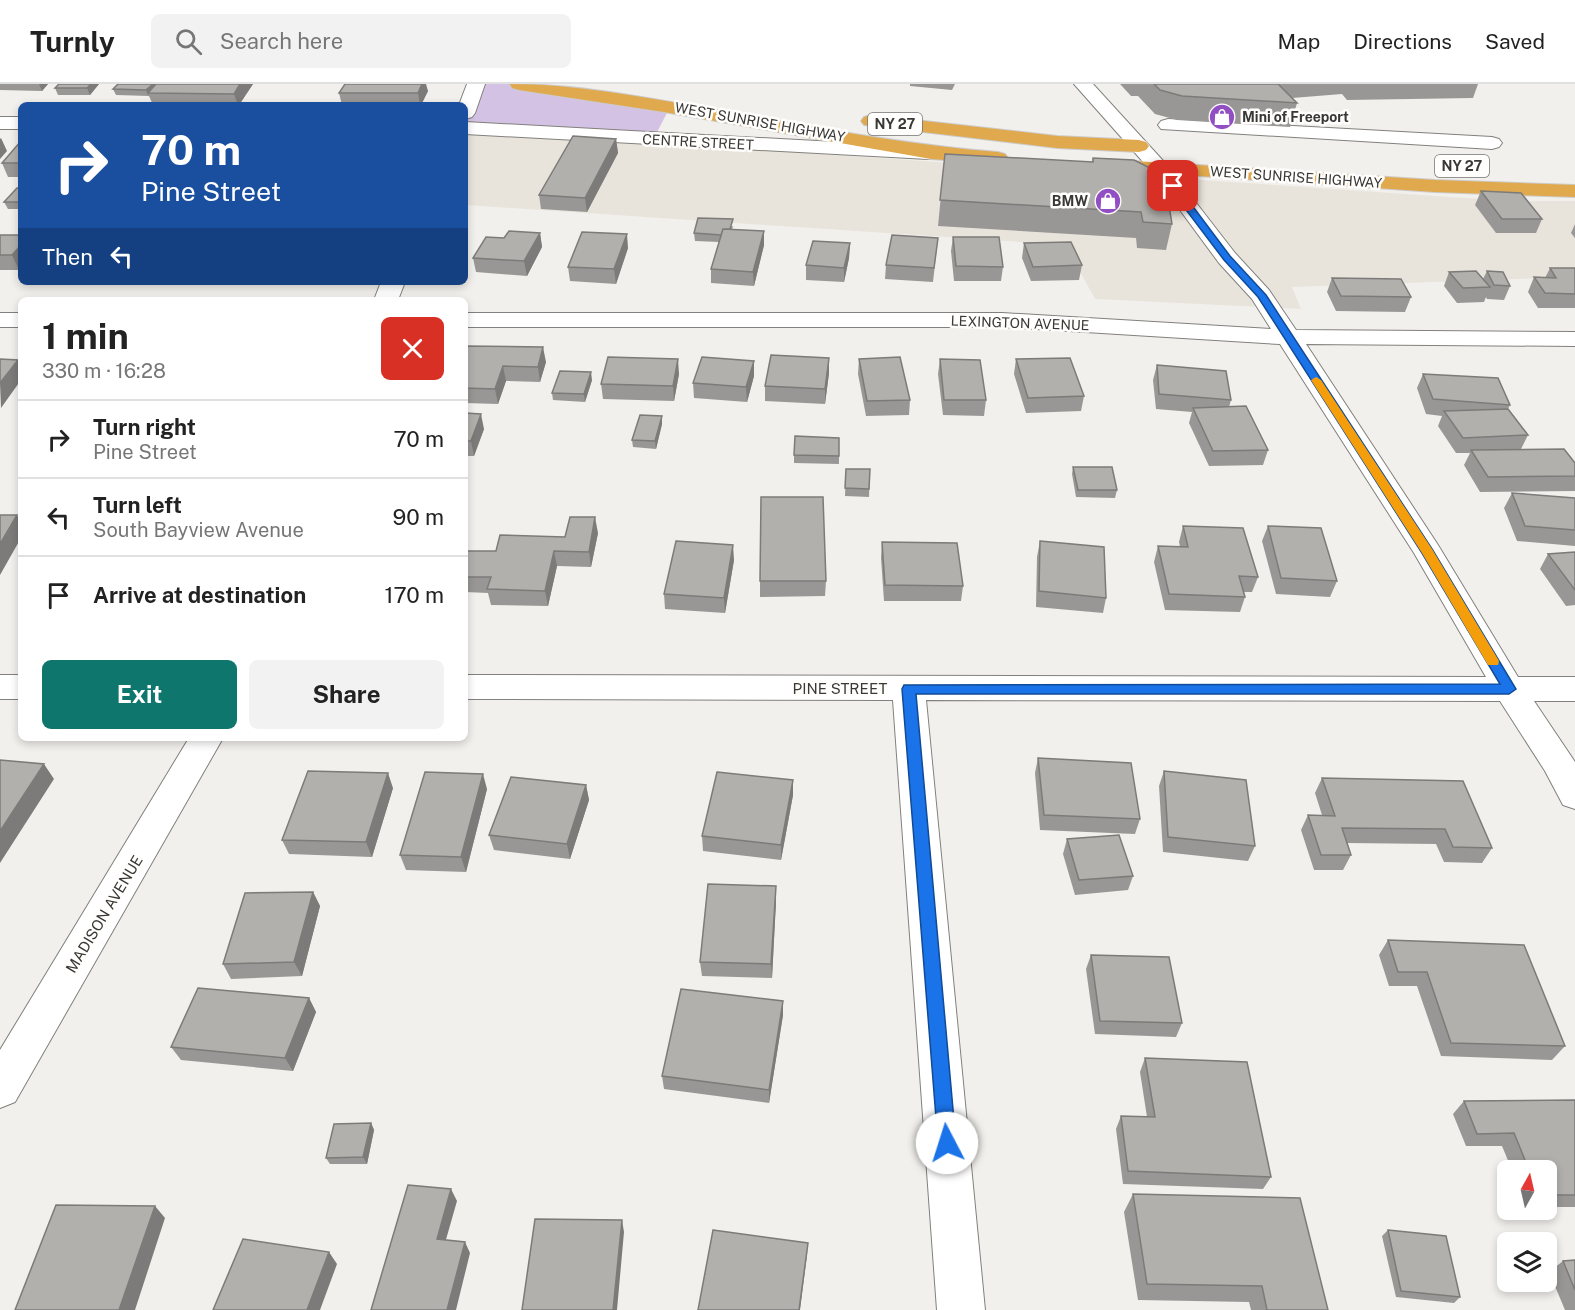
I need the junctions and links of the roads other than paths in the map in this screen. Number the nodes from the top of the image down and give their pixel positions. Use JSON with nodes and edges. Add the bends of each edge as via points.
{"nodes":[{"id":1,"x":476,"y":84,"type":"edge"},
{"id":2,"x":519,"y":84,"type":"edge"},
{"id":3,"x":1083,"y":84,"type":"edge"},
{"id":4,"x":468,"y":105,"type":"edge"},
{"id":5,"x":848,"y":117,"type":"dead end"},
{"id":6,"x":0,"y":123,"type":"edge"},
{"id":7,"x":18,"y":123,"type":"edge"},
{"id":8,"x":1168,"y":125,"type":"edge"},
{"id":9,"x":468,"y":129,"type":"edge"},
{"id":10,"x":1492,"y":143,"type":"dead end"},
{"id":11,"x":932,"y":153,"type":"junction"},
{"id":12,"x":1153,"y":153,"type":"junction"},
{"id":13,"x":1022,"y":160,"type":"edge"},
{"id":14,"x":1078,"y":164,"type":"edge"},
{"id":15,"x":1575,"y":191,"type":"edge"},
{"id":16,"x":0,"y":320,"type":"edge"},
{"id":17,"x":18,"y":320,"type":"edge"},
{"id":18,"x":468,"y":320,"type":"edge"},
{"id":19,"x":1288,"y":337,"type":"junction"},
{"id":20,"x":1575,"y":339,"type":"edge"},
{"id":21,"x":0,"y":687,"type":"edge"},
{"id":22,"x":18,"y":687,"type":"edge"},
{"id":23,"x":468,"y":687,"type":"edge"},
{"id":24,"x":909,"y":689,"type":"junction"},
{"id":25,"x":1509,"y":689,"type":"junction"},
{"id":26,"x":1575,"y":689,"type":"edge"},
{"id":27,"x":204,"y":741,"type":"edge"},
{"id":28,"x":1575,"y":795,"type":"edge"},
{"id":29,"x":0,"y":1088,"type":"edge"},
{"id":30,"x":961,"y":1310,"type":"edge"}],
"edges":[{"from":1,"to":4,"type":"street"},
{"from":2,"to":11,"type":"highway","name":"WEST SUNRISE HIGHWAY","number":"NY 27"},
{"from":3,"to":12,"type":"street"},
{"from":5,"to":12,"type":"highway","name":"WEST SUNRISE HIGHWAY","number":"NY 27"},
{"from":6,"to":7,"type":"street"},
{"from":8,"to":10,"type":"street","via":[[1325,142]]},
{"from":9,"to":11,"type":"street","name":"CENTRE STREET"},
{"from":11,"to":13,"type":"highway","name":"WEST SUNRISE HIGHWAY","number":"NY 27"},
{"from":12,"to":14,"type":"highway","name":"WEST SUNRISE HIGHWAY","number":"NY 27"},
{"from":12,"to":15,"type":"highway","name":"WEST SUNRISE HIGHWAY","number":"NY 27","via":[[1435,186]]},
{"from":12,"to":19,"type":"street","via":[[1227,258],[1262,295]]},
{"from":16,"to":17,"type":"street"},
{"from":18,"to":19,"type":"street","name":"LEXINGTON AVENUE","via":[[1002,320]]},
{"from":19,"to":20,"type":"street","name":"LEXINGTON AVENUE"},
{"from":19,"to":25,"type":"street","via":[[1428,552]]},
{"from":21,"to":22,"type":"street"},
{"from":23,"to":24,"type":"street","name":"PINE STREET"},
{"from":24,"to":25,"type":"street","name":"PINE STREET"},
{"from":24,"to":30,"type":"street"},
{"from":25,"to":26,"type":"street","name":"PINE STREET"},
{"from":25,"to":28,"type":"street"},
{"from":27,"to":29,"type":"street","name":"MADISON AVENUE"}]}
